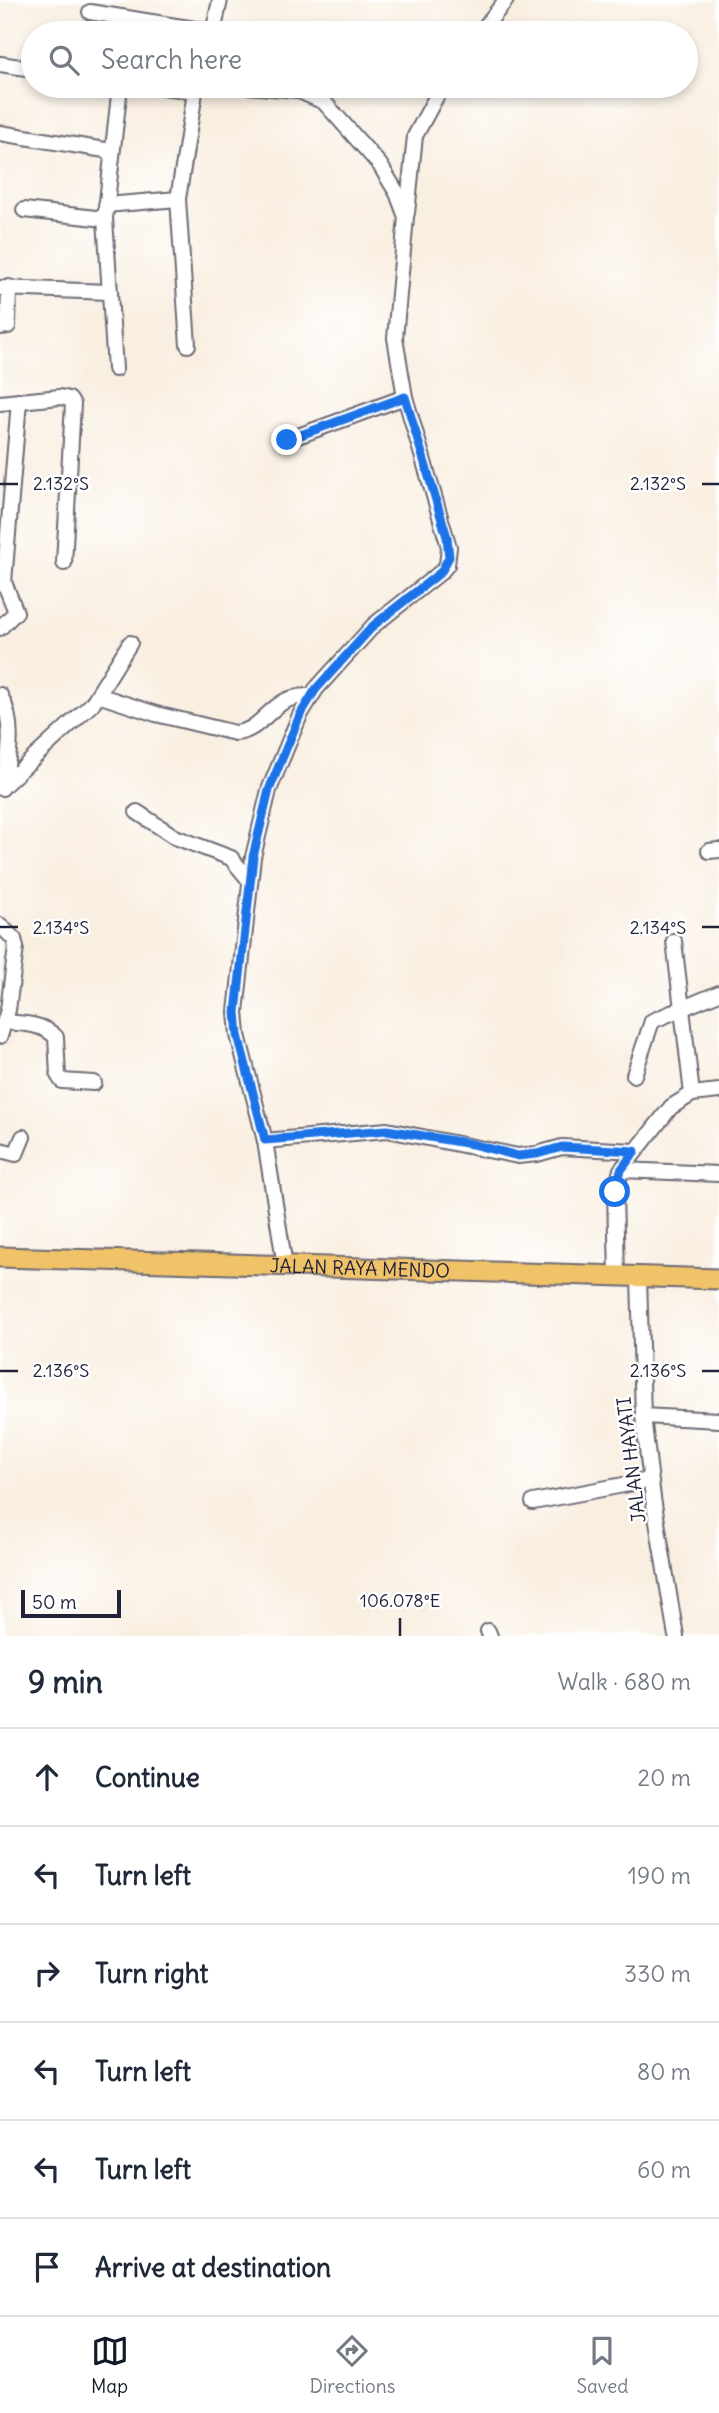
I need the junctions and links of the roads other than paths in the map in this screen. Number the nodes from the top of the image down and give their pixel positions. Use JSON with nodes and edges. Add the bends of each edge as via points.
{"nodes":[{"id":1,"x":220,"y":0,"type":"edge"},
{"id":2,"x":506,"y":0,"type":"edge"},
{"id":3,"x":90,"y":12,"type":"dead end"},
{"id":4,"x":145,"y":21,"type":"edge"},
{"id":5,"x":215,"y":21,"type":"edge"},
{"id":6,"x":489,"y":21,"type":"edge"},
{"id":7,"x":0,"y":64,"type":"edge"},
{"id":8,"x":21,"y":67,"type":"edge"},
{"id":9,"x":118,"y":98,"type":"edge"},
{"id":10,"x":194,"y":98,"type":"edge"},
{"id":11,"x":314,"y":98,"type":"edge"},
{"id":12,"x":436,"y":98,"type":"edge"},
{"id":13,"x":0,"y":134,"type":"edge"},
{"id":14,"x":111,"y":151,"type":"junction"},
{"id":15,"x":178,"y":199,"type":"junction"},
{"id":16,"x":24,"y":210,"type":"dead end"},
{"id":17,"x":106,"y":212,"type":"junction"},
{"id":18,"x":406,"y":216,"type":"junction"},
{"id":19,"x":4,"y":288,"type":"edge"},
{"id":20,"x":110,"y":292,"type":"junction"},
{"id":21,"x":0,"y":327,"type":"edge"},
{"id":22,"x":188,"y":345,"type":"dead end"},
{"id":23,"x":115,"y":369,"type":"dead end"},
{"id":24,"x":405,"y":397,"type":"junction"},
{"id":25,"x":19,"y":401,"type":"junction"},
{"id":26,"x":0,"y":402,"type":"edge"},
{"id":27,"x":287,"y":440,"type":"dead end"},
{"id":28,"x":64,"y":563,"type":"dead end"},
{"id":29,"x":0,"y":628,"type":"edge"},
{"id":30,"x":130,"y":643,"type":"dead end"},
{"id":31,"x":0,"y":695,"type":"edge"},
{"id":32,"x":98,"y":695,"type":"junction"},
{"id":33,"x":310,"y":696,"type":"junction"},
{"id":34,"x":1,"y":790,"type":"edge"},
{"id":35,"x":137,"y":812,"type":"dead end"},
{"id":36,"x":250,"y":881,"type":"junction"},
{"id":37,"x":0,"y":925,"type":"edge"},
{"id":38,"x":674,"y":942,"type":"dead end"},
{"id":39,"x":719,"y":993,"type":"edge"},
{"id":40,"x":682,"y":1007,"type":"junction"},
{"id":41,"x":3,"y":1029,"type":"edge"},
{"id":42,"x":634,"y":1075,"type":"dead end"},
{"id":43,"x":94,"y":1083,"type":"dead end"},
{"id":44,"x":719,"y":1091,"type":"edge"},
{"id":45,"x":692,"y":1094,"type":"junction"},
{"id":46,"x":23,"y":1137,"type":"dead end"},
{"id":47,"x":265,"y":1140,"type":"junction"},
{"id":48,"x":0,"y":1150,"type":"edge"},
{"id":49,"x":635,"y":1151,"type":"junction"},
{"id":50,"x":621,"y":1170,"type":"junction"},
{"id":51,"x":719,"y":1174,"type":"edge"},
{"id":52,"x":0,"y":1257,"type":"edge"},
{"id":53,"x":285,"y":1266,"type":"junction"},
{"id":54,"x":617,"y":1278,"type":"junction"},
{"id":55,"x":639,"y":1278,"type":"junction"},
{"id":56,"x":719,"y":1279,"type":"edge"},
{"id":57,"x":643,"y":1416,"type":"junction"},
{"id":58,"x":719,"y":1420,"type":"edge"},
{"id":59,"x":650,"y":1480,"type":"junction"},
{"id":60,"x":533,"y":1502,"type":"dead end"},
{"id":61,"x":676,"y":1636,"type":"edge"}],
"edges":[{"from":1,"to":5,"type":"street"},
{"from":2,"to":6,"type":"street"},
{"from":3,"to":4,"type":"street"},
{"from":7,"to":8,"type":"street"},
{"from":9,"to":14,"type":"street"},
{"from":10,"to":15,"type":"street"},
{"from":11,"to":18,"type":"street","via":[[324,103],[380,165]]},
{"from":12,"to":18,"type":"street","via":[[415,136]]},
{"from":13,"to":14,"type":"street"},
{"from":14,"to":17,"type":"street"},
{"from":15,"to":17,"type":"street"},
{"from":15,"to":22,"type":"street"},
{"from":16,"to":17,"type":"street"},
{"from":17,"to":20,"type":"street"},
{"from":18,"to":24,"type":"street","via":[[395,316]]},
{"from":19,"to":20,"type":"street"},
{"from":19,"to":21,"type":"street","via":[[8,326]]},
{"from":20,"to":23,"type":"street"},
{"from":24,"to":27,"type":"street"},
{"from":24,"to":33,"type":"street","via":[[447,537],[447,565],[383,617]]},
{"from":25,"to":26,"type":"street"},
{"from":25,"to":28,"type":"street","via":[[61,397],[74,404]]},
{"from":25,"to":29,"type":"street","via":[[4,582],[16,612]]},
{"from":30,"to":32,"type":"street"},
{"from":31,"to":34,"type":"street","via":[[9,719],[10,740]]},
{"from":32,"to":33,"type":"street","via":[[235,733],[247,729],[283,700]]},
{"from":32,"to":34,"type":"street"},
{"from":33,"to":36,"type":"street","via":[[269,790]]},
{"from":35,"to":36,"type":"street","via":[[176,837],[231,858]]},
{"from":36,"to":47,"type":"street","via":[[236,1012]]},
{"from":37,"to":41,"type":"street","via":[[14,939],[15,952]]},
{"from":38,"to":40,"type":"street"},
{"from":39,"to":40,"type":"street"},
{"from":40,"to":42,"type":"street","via":[[652,1021]]},
{"from":40,"to":45,"type":"street"},
{"from":41,"to":43,"type":"street","via":[[41,1026],[49,1030],[56,1037],[62,1082]]},
{"from":44,"to":45,"type":"street"},
{"from":45,"to":49,"type":"street","via":[[671,1107]]},
{"from":46,"to":48,"type":"street","via":[[16,1154]]},
{"from":47,"to":49,"type":"street","via":[[387,1130],[518,1156],[562,1147]]},
{"from":47,"to":53,"type":"street"},
{"from":49,"to":50,"type":"street"},
{"from":50,"to":51,"type":"street"},
{"from":50,"to":54,"type":"street","via":[[615,1192]]},
{"from":52,"to":53,"type":"highway","name":"JALAN RAYA MENDO"},
{"from":53,"to":54,"type":"highway","name":"JALAN RAYA MENDO"},
{"from":54,"to":55,"type":"highway","name":"JALAN RAYA MENDO"},
{"from":55,"to":56,"type":"highway","name":"JALAN RAYA MENDO"},
{"from":55,"to":57,"type":"street","name":"JALAN HAYATI"},
{"from":57,"to":58,"type":"street"},
{"from":57,"to":59,"type":"street","name":"JALAN HAYATI"},
{"from":59,"to":60,"type":"street"},
{"from":59,"to":61,"type":"street","name":"JALAN HAYATI"}]}
